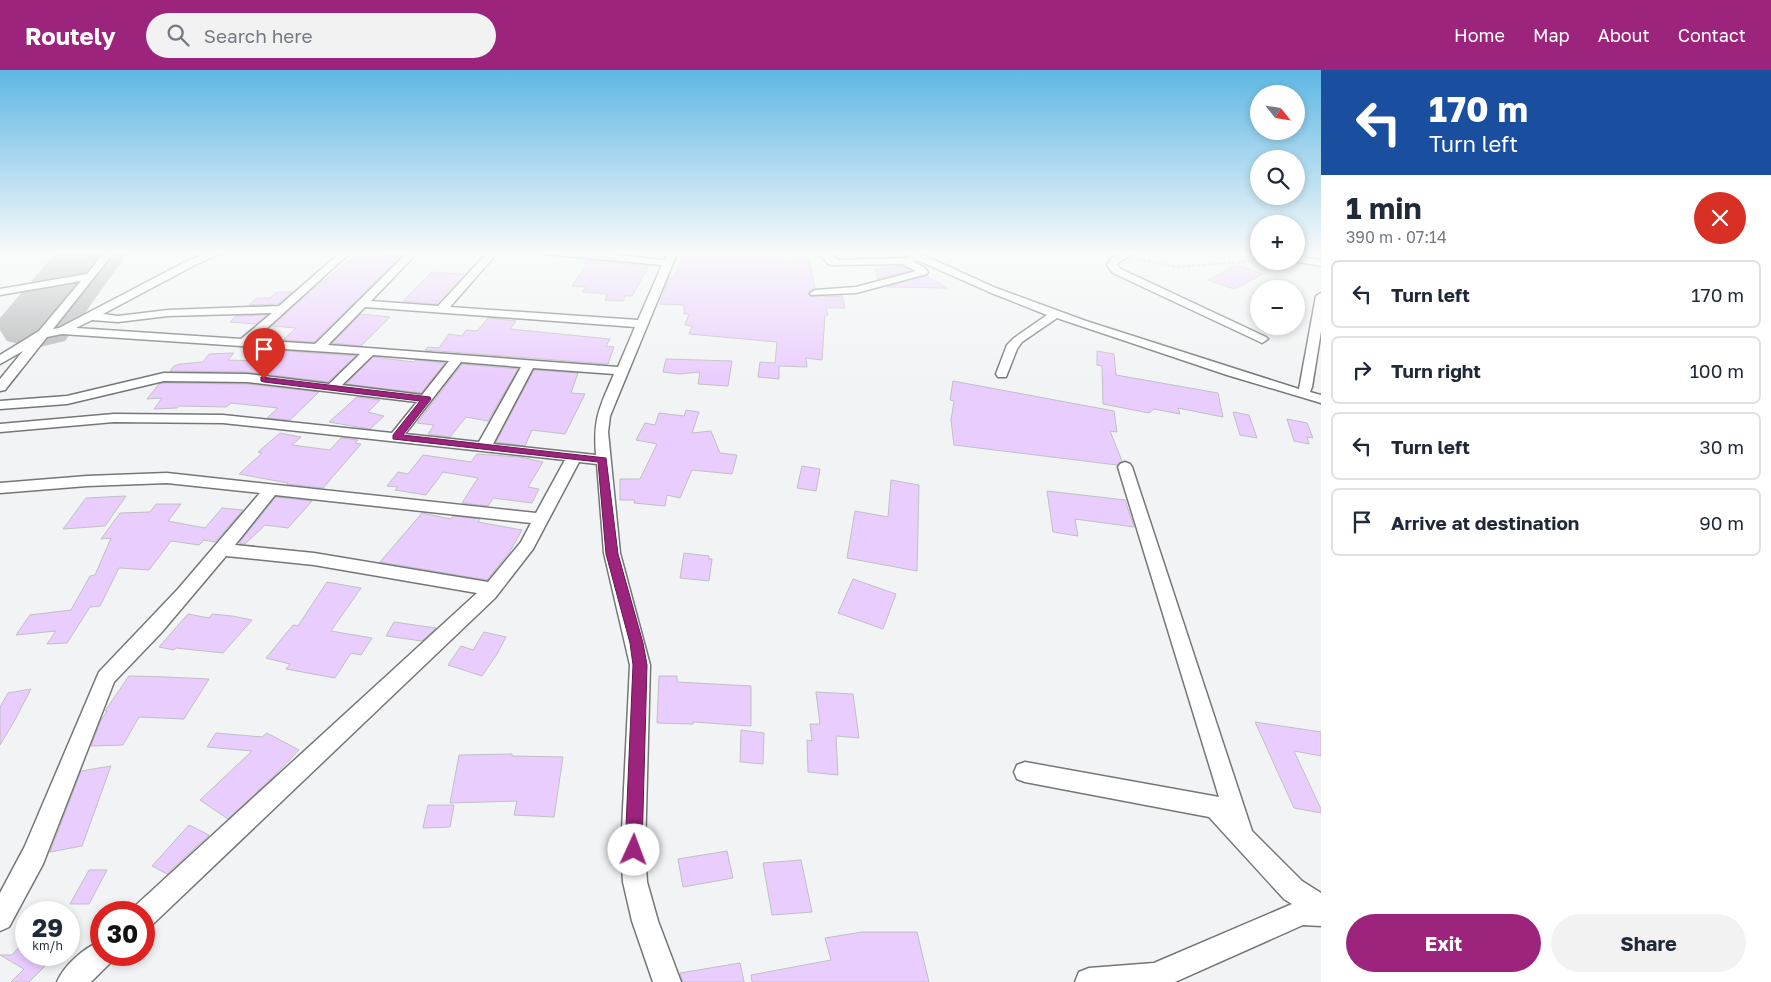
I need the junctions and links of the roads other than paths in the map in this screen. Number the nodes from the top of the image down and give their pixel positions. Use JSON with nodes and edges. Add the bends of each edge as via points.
{"nodes":[{"id":1,"x":76,"y":294,"type":"edge"},
{"id":2,"x":133,"y":294,"type":"edge"},
{"id":3,"x":300,"y":294,"type":"edge"},
{"id":4,"x":373,"y":294,"type":"edge"},
{"id":5,"x":456,"y":294,"type":"edge"},
{"id":6,"x":655,"y":294,"type":"edge"},
{"id":7,"x":1010,"y":294,"type":"edge"},
{"id":8,"x":1023,"y":294,"type":"edge"},
{"id":9,"x":1165,"y":294,"type":"edge"},
{"id":10,"x":1321,"y":296,"type":"edge"},
{"id":11,"x":362,"y":304,"type":"junction"},
{"id":12,"x":282,"y":309,"type":"junction"},
{"id":13,"x":441,"y":310,"type":"junction"},
{"id":14,"x":1056,"y":314,"type":"junction"},
{"id":15,"x":90,"y":316,"type":"junction"},
{"id":16,"x":642,"y":324,"type":"junction"},
{"id":17,"x":62,"y":331,"type":"junction"},
{"id":18,"x":43,"y":334,"type":"junction"},
{"id":19,"x":1262,"y":339,"type":"dead end"},
{"id":20,"x":245,"y":342,"type":"junction"},
{"id":21,"x":319,"y":347,"type":"junction"},
{"id":22,"x":370,"y":351,"type":"junction"},
{"id":23,"x":458,"y":358,"type":"junction"},
{"id":24,"x":1318,"y":358,"type":"edge"},
{"id":25,"x":0,"y":360,"type":"edge"},
{"id":26,"x":528,"y":363,"type":"junction"},
{"id":27,"x":622,"y":371,"type":"junction"},
{"id":28,"x":1002,"y":374,"type":"dead end"},
{"id":29,"x":0,"y":387,"type":"edge"},
{"id":30,"x":333,"y":387,"type":"junction"},
{"id":31,"x":1304,"y":390,"type":"junction"},
{"id":32,"x":1321,"y":391,"type":"edge"},
{"id":33,"x":426,"y":399,"type":"junction"},
{"id":34,"x":1321,"y":399,"type":"edge"},
{"id":35,"x":0,"y":405,"type":"edge"},
{"id":36,"x":0,"y":428,"type":"edge"},
{"id":37,"x":396,"y":437,"type":"junction"},
{"id":38,"x":484,"y":447,"type":"junction"},
{"id":39,"x":574,"y":457,"type":"junction"},
{"id":40,"x":603,"y":460,"type":"junction"},
{"id":41,"x":1125,"y":467,"type":"dead end"},
{"id":42,"x":0,"y":488,"type":"edge"},
{"id":43,"x":271,"y":490,"type":"junction"},
{"id":44,"x":541,"y":519,"type":"junction"},
{"id":45,"x":222,"y":550,"type":"junction"},
{"id":46,"x":492,"y":589,"type":"junction"},
{"id":47,"x":1025,"y":772,"type":"dead end"},
{"id":48,"x":1243,"y":838,"type":"junction"},
{"id":49,"x":155,"y":905,"type":"edge"},
{"id":50,"x":1321,"y":907,"type":"edge"},
{"id":51,"x":1321,"y":913,"type":"edge"},
{"id":52,"x":0,"y":918,"type":"edge"},
{"id":53,"x":90,"y":965,"type":"edge"},
{"id":54,"x":72,"y":982,"type":"edge"},
{"id":55,"x":667,"y":982,"type":"edge"},
{"id":56,"x":1089,"y":982,"type":"edge"}],
"edges":[{"from":1,"to":18,"type":"street"},
{"from":2,"to":15,"type":"street"},
{"from":3,"to":12,"type":"street"},
{"from":4,"to":11,"type":"street"},
{"from":5,"to":13,"type":"street"},
{"from":6,"to":16,"type":"street"},
{"from":7,"to":14,"type":"street"},
{"from":8,"to":31,"type":"street"},
{"from":9,"to":19,"type":"street"},
{"from":10,"to":24,"type":"street"},
{"from":11,"to":13,"type":"street"},
{"from":11,"to":21,"type":"street"},
{"from":12,"to":15,"type":"street","via":[[118,319]]},
{"from":12,"to":20,"type":"street"},
{"from":13,"to":16,"type":"street"},
{"from":14,"to":28,"type":"street","via":[[1018,340],[1011,348]]},
{"from":14,"to":31,"type":"street","via":[[1227,371]]},
{"from":15,"to":17,"type":"street"},
{"from":16,"to":27,"type":"street"},
{"from":17,"to":18,"type":"street"},
{"from":17,"to":20,"type":"street"},
{"from":18,"to":25,"type":"street"},
{"from":18,"to":29,"type":"street"},
{"from":20,"to":21,"type":"street"},
{"from":21,"to":22,"type":"street"},
{"from":22,"to":23,"type":"street"},
{"from":22,"to":30,"type":"street"},
{"from":23,"to":26,"type":"street"},
{"from":23,"to":33,"type":"street"},
{"from":24,"to":31,"type":"street"},
{"from":26,"to":27,"type":"street"},
{"from":26,"to":38,"type":"street"},
{"from":27,"to":40,"type":"street","via":[[602,416]]},
{"from":30,"to":33,"type":"street"},
{"from":30,"to":35,"type":"street","via":[[247,378],[164,377],[68,400]]},
{"from":31,"to":32,"type":"street"},
{"from":31,"to":34,"type":"street"},
{"from":33,"to":37,"type":"street"},
{"from":36,"to":37,"type":"street","via":[[114,418],[181,418]]},
{"from":37,"to":38,"type":"street"},
{"from":38,"to":39,"type":"street"},
{"from":39,"to":40,"type":"street"},
{"from":39,"to":44,"type":"street"},
{"from":40,"to":55,"type":"street","via":[[612,554],[640,665],[635,882]]},
{"from":41,"to":48,"type":"street"},
{"from":42,"to":43,"type":"street","via":[[167,478]]},
{"from":43,"to":44,"type":"street"},
{"from":43,"to":45,"type":"street"},
{"from":44,"to":46,"type":"street","via":[[527,545]]},
{"from":45,"to":46,"type":"street","via":[[314,559]]},
{"from":45,"to":52,"type":"street","via":[[154,629],[106,678],[34,855]]},
{"from":46,"to":49,"type":"street"},
{"from":47,"to":48,"type":"street","via":[[1215,807]]},
{"from":48,"to":50,"type":"street","via":[[1293,890]]},
{"from":51,"to":56,"type":"street","via":[[1302,912],[1155,977]]},
{"from":53,"to":54,"type":"street"}]}
